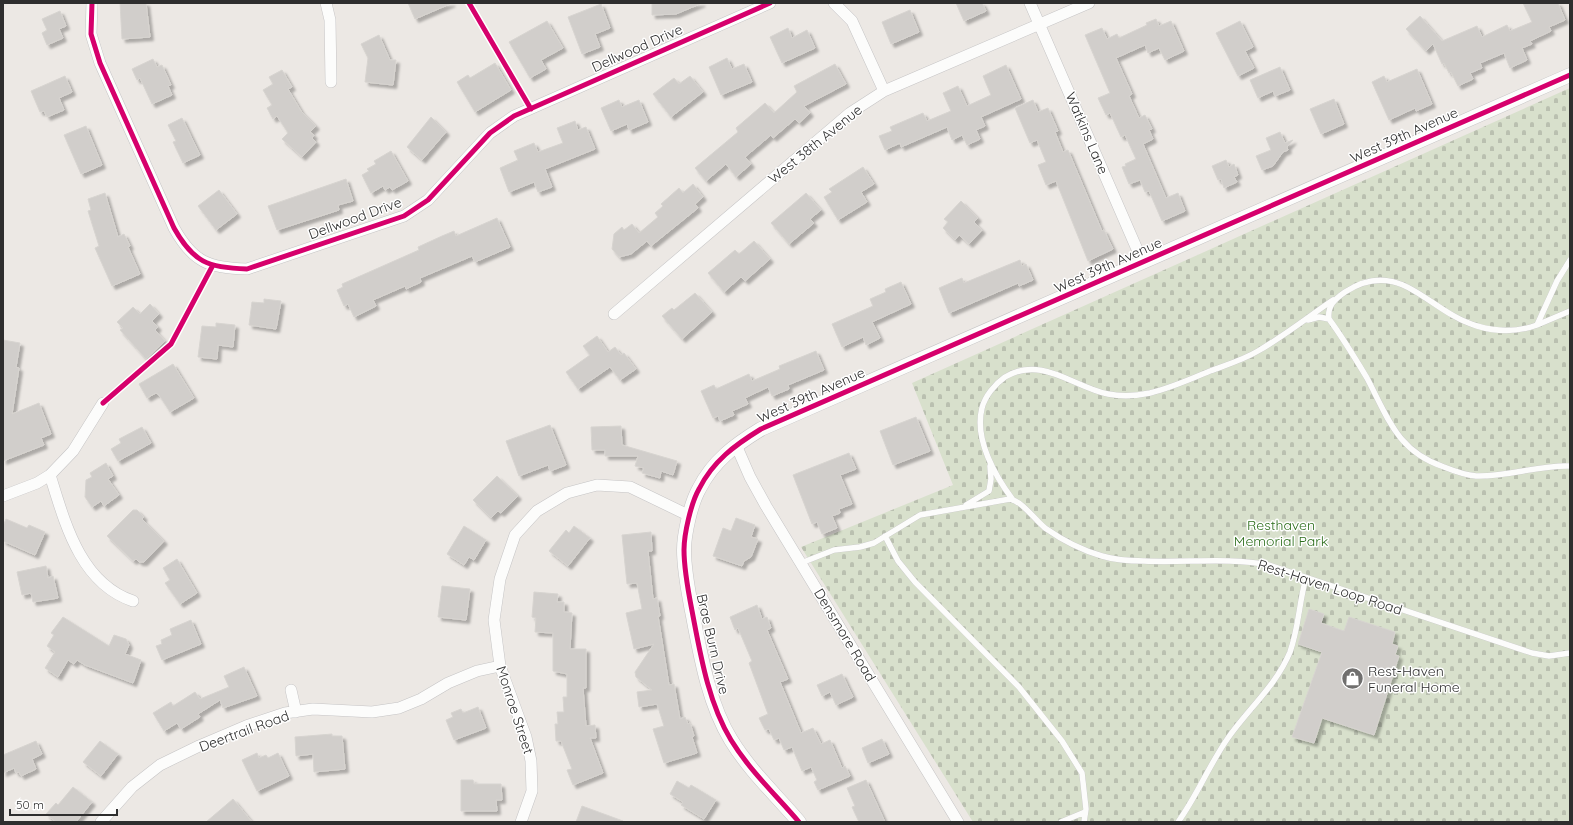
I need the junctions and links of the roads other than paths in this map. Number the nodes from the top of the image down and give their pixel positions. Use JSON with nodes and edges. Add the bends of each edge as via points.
{"nodes":[{"id":1,"x":92,"y":3,"type":"edge"},
{"id":2,"x":326,"y":3,"type":"edge"},
{"id":3,"x":770,"y":3,"type":"edge"},
{"id":4,"x":834,"y":3,"type":"edge"},
{"id":5,"x":1030,"y":3,"type":"edge"},
{"id":6,"x":1089,"y":3,"type":"edge"},
{"id":7,"x":1040,"y":24,"type":"junction"},
{"id":8,"x":1570,"y":74,"type":"edge"},
{"id":9,"x":331,"y":82,"type":"dead end"},
{"id":10,"x":884,"y":91,"type":"junction"},
{"id":11,"x":1570,"y":260,"type":"edge"},
{"id":12,"x":1143,"y":263,"type":"junction"},
{"id":13,"x":1335,"y":299,"type":"junction"},
{"id":14,"x":1570,"y":311,"type":"edge"},
{"id":15,"x":614,"y":314,"type":"dead end"},
{"id":16,"x":1329,"y":319,"type":"junction"},
{"id":17,"x":1302,"y":321,"type":"junction"},
{"id":18,"x":1538,"y":325,"type":"junction"},
{"id":19,"x":102,"y":403,"type":"dead end"},
{"id":20,"x":736,"y":445,"type":"junction"},
{"id":21,"x":989,"y":460,"type":"junction"},
{"id":22,"x":1570,"y":466,"type":"edge"},
{"id":23,"x":50,"y":475,"type":"junction"},
{"id":24,"x":3,"y":496,"type":"edge"},
{"id":25,"x":1013,"y":500,"type":"junction"},
{"id":26,"x":960,"y":508,"type":"junction"},
{"id":27,"x":690,"y":516,"type":"junction"},
{"id":28,"x":885,"y":536,"type":"junction"},
{"id":29,"x":801,"y":563,"type":"junction"},
{"id":30,"x":1306,"y":578,"type":"junction"},
{"id":31,"x":133,"y":601,"type":"dead end"},
{"id":32,"x":1570,"y":653,"type":"edge"},
{"id":33,"x":500,"y":666,"type":"junction"},
{"id":34,"x":291,"y":690,"type":"dead end"},
{"id":35,"x":296,"y":712,"type":"junction"},
{"id":36,"x":1085,"y":812,"type":"junction"},
{"id":37,"x":100,"y":822,"type":"edge"},
{"id":38,"x":521,"y":822,"type":"edge"},
{"id":39,"x":799,"y":822,"type":"edge"},
{"id":40,"x":958,"y":822,"type":"edge"},
{"id":41,"x":1061,"y":822,"type":"edge"},
{"id":42,"x":1084,"y":822,"type":"edge"},
{"id":43,"x":1178,"y":822,"type":"edge"}],
"edges":[{"from":1,"to":3,"type":"street","name":"Dellwood Drive","via":[[91,34],[100,63],[184,246],[202,261],[223,268],[247,269],[404,216],[428,200],[490,133],[514,116]]},
{"from":2,"to":9,"type":"street","via":[[330,20]]},
{"from":4,"to":10,"type":"street","via":[[852,21]]},
{"from":5,"to":7,"type":"street","name":"Watkins Lane"},
{"from":6,"to":7,"type":"street","name":"West 38th Avenue"},
{"from":7,"to":10,"type":"street","name":"West 38th Avenue"},
{"from":7,"to":12,"type":"street","name":"Watkins Lane"},
{"from":8,"to":12,"type":"street","name":"West 39th Avenue"},
{"from":10,"to":15,"type":"street","name":"West 38th Avenue","via":[[850,113]]},
{"from":11,"to":18,"type":"lane","via":[[1557,281]]},
{"from":12,"to":20,"type":"street","name":"West 39th Avenue","via":[[761,429]]},
{"from":13,"to":16,"type":"lane","via":[[1329,309]]},
{"from":13,"to":17,"type":"lane"},
{"from":13,"to":18,"type":"lane","via":[[1361,283],[1390,280],[1407,286],[1465,322],[1477,326],[1518,331]]},
{"from":14,"to":18,"type":"lane"},
{"from":16,"to":17,"type":"lane","via":[[1319,317]]},
{"from":16,"to":22,"type":"lane","via":[[1358,362],[1390,424],[1408,446],[1428,462],[1473,476]]},
{"from":17,"to":21,"type":"lane","via":[[1271,343],[1245,357],[1174,385],[1139,395],[1126,397],[1097,391],[1051,371],[1032,369],[1012,374],[998,383],[983,406],[980,427]]},
{"from":19,"to":23,"type":"street","via":[[73,451]]},
{"from":20,"to":27,"type":"street","name":"West 39th Avenue","via":[[713,465],[698,490]]},
{"from":20,"to":29,"type":"street","name":"Densmore Road","via":[[757,490]]},
{"from":21,"to":25,"type":"lane","name":"Rest-Haven Loop Road","via":[[1002,486]]},
{"from":21,"to":26,"type":"lane","via":[[989,491]]},
{"from":23,"to":24,"type":"street","via":[[37,483]]},
{"from":23,"to":31,"type":"street","via":[[61,511],[82,558],[108,589],[120,597]]},
{"from":25,"to":26,"type":"lane"},
{"from":25,"to":30,"type":"lane","name":"Rest-Haven Loop Road","via":[[1045,528],[1079,548],[1104,557],[1158,562],[1246,561],[1269,565]]},
{"from":26,"to":28,"type":"lane","via":[[920,516]]},
{"from":27,"to":33,"type":"street","name":"Monroe Street","via":[[630,487],[596,485],[567,493],[537,511],[515,535],[500,579],[494,620]]},
{"from":27,"to":39,"type":"street","name":"Brae Burn Drive","via":[[684,550],[688,588],[700,656],[716,707],[731,740],[756,776]]},
{"from":28,"to":29,"type":"lane","via":[[868,545],[834,550]]},
{"from":28,"to":36,"type":"lane","via":[[898,561],[915,582],[1019,687],[1062,741],[1082,773]]},
{"from":29,"to":40,"type":"street","name":"Densmore Road"},
{"from":30,"to":32,"type":"lane","name":"Rest-Haven Loop Road","via":[[1532,652],[1549,656]]},
{"from":30,"to":43,"type":"lane","via":[[1296,633],[1284,664],[1260,699],[1227,739]]},
{"from":33,"to":35,"type":"street","name":"Deertrail Road","via":[[477,671],[448,683],[399,708],[372,712],[314,709]]},
{"from":33,"to":38,"type":"street","name":"Monroe Street","via":[[526,737],[531,762],[532,791]]},
{"from":34,"to":35,"type":"street"},
{"from":35,"to":37,"type":"street","name":"Deertrail Road","via":[[285,713],[246,726],[160,765],[132,787]]},
{"from":36,"to":41,"type":"lane"},
{"from":36,"to":42,"type":"lane"}]}
